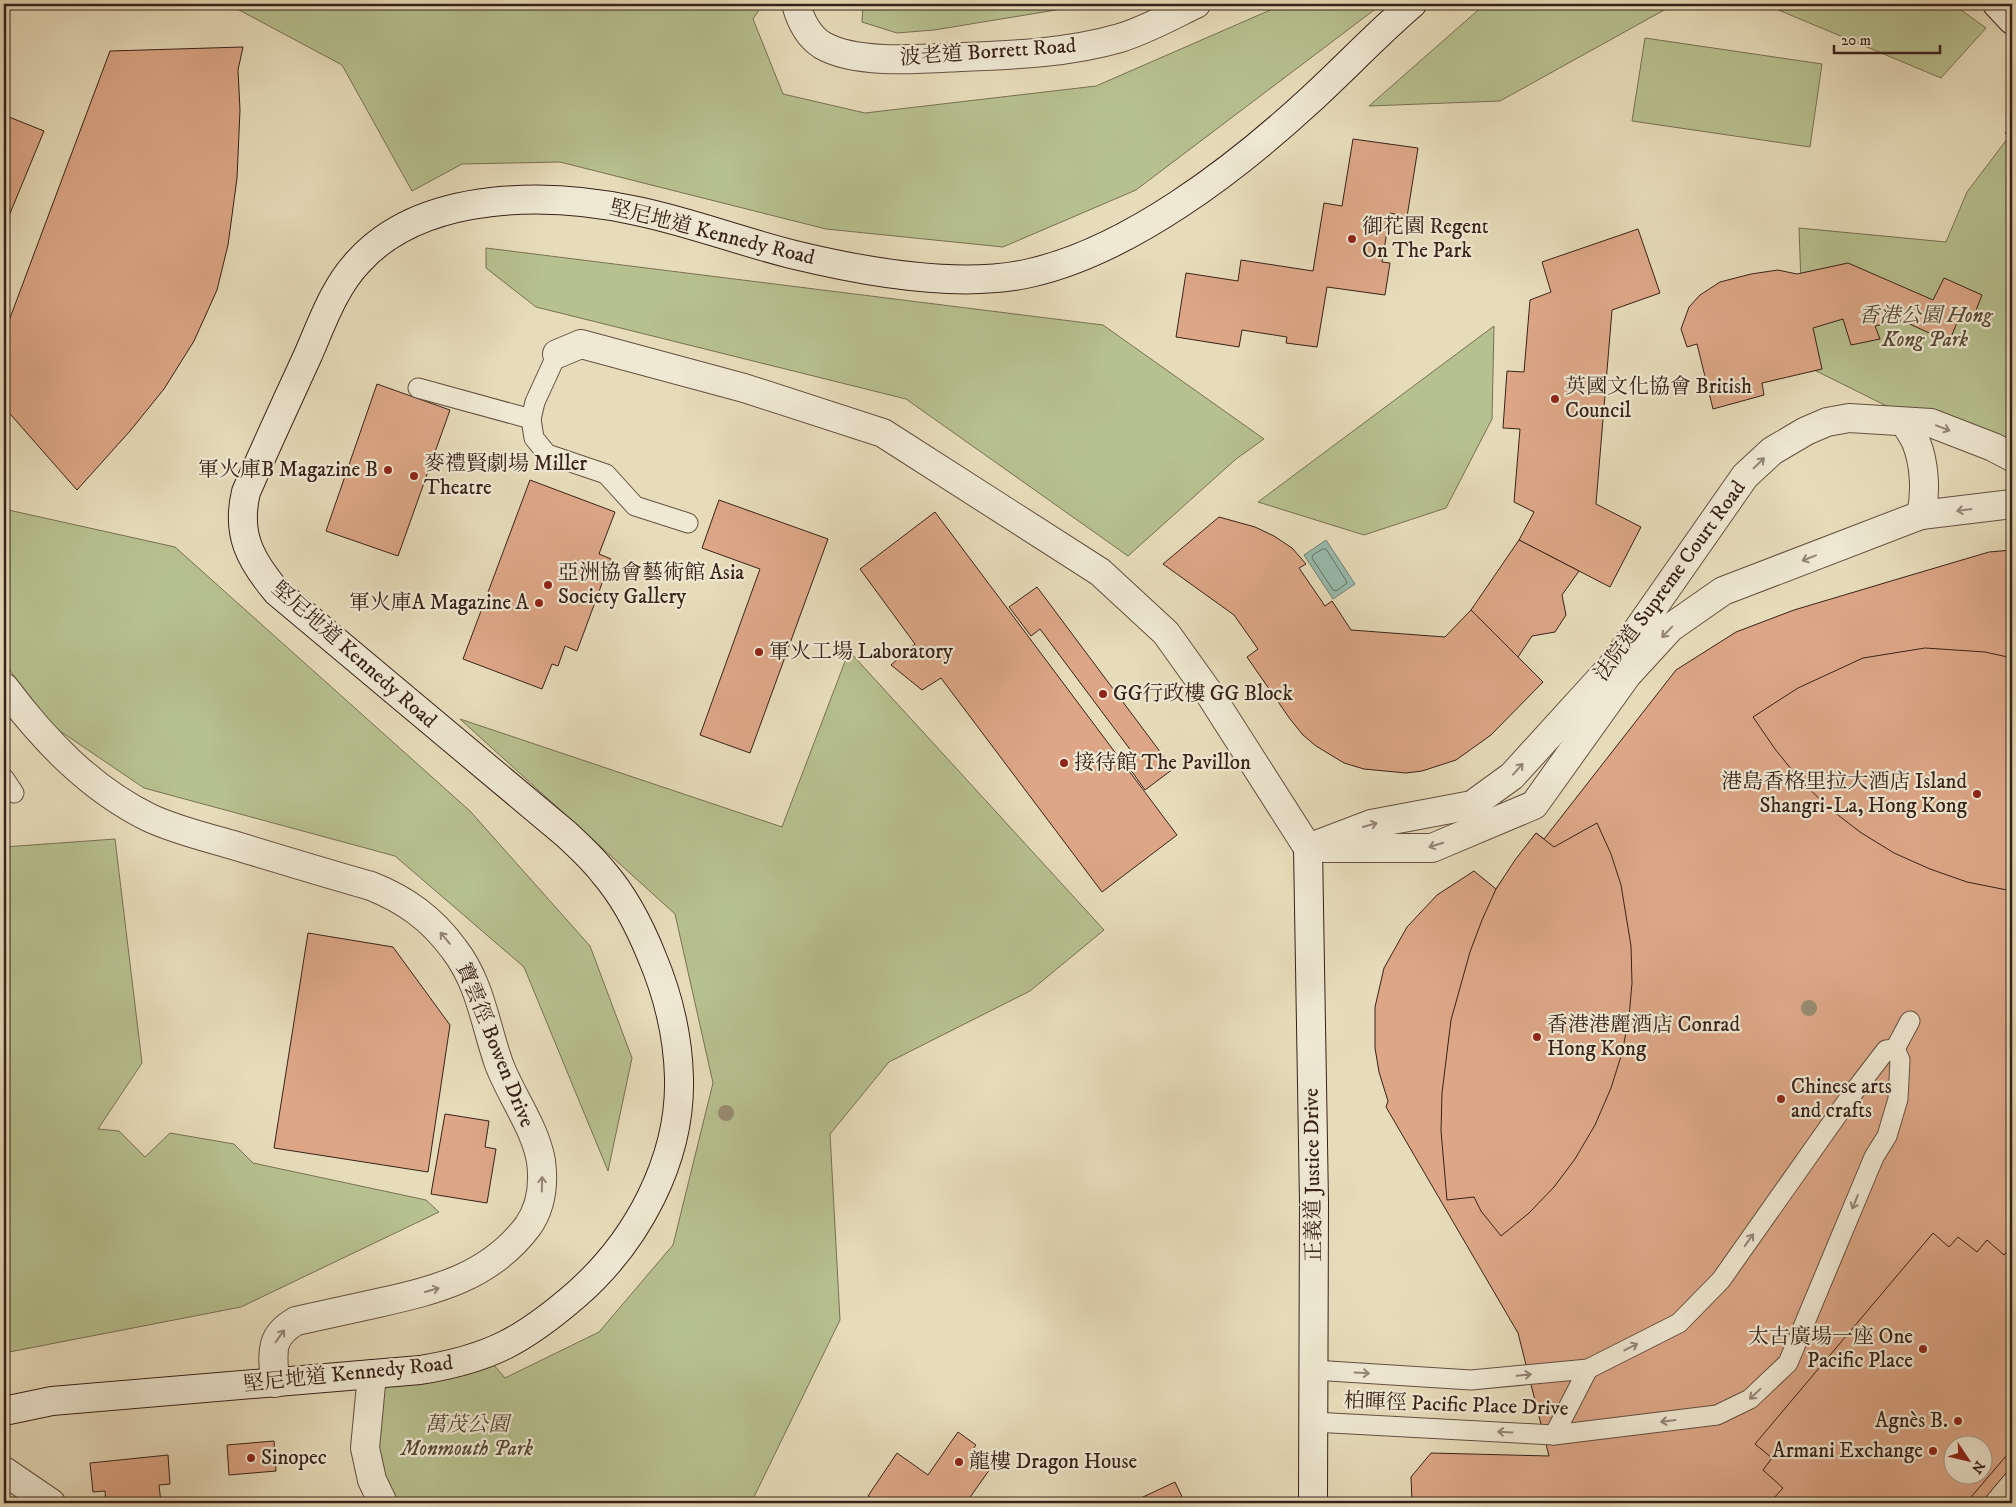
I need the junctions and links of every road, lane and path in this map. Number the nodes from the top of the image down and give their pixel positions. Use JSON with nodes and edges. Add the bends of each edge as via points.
{"nodes":[{"id":1,"x":796,"y":4,"type":"edge"},
{"id":2,"x":1196,"y":4,"type":"edge"},
{"id":3,"x":1412,"y":4,"type":"edge"},
{"id":4,"x":1997,"y":4,"type":"edge"},
{"id":5,"x":2012,"y":20,"type":"edge"},
{"id":6,"x":557,"y":354,"type":"joint"},
{"id":7,"x":418,"y":388,"type":"dead end"},
{"id":8,"x":531,"y":419,"type":"junction"},
{"id":9,"x":1904,"y":422,"type":"junction"},
{"id":10,"x":2012,"y":457,"type":"edge"},
{"id":11,"x":2012,"y":504,"type":"edge"},
{"id":12,"x":1922,"y":516,"type":"junction"},
{"id":13,"x":688,"y":523,"type":"dead end"},
{"id":14,"x":4,"y":686,"type":"edge"},
{"id":15,"x":1308,"y":848,"type":"junction"},
{"id":16,"x":1910,"y":1021,"type":"dead end"},
{"id":17,"x":1895,"y":1049,"type":"junction"},
{"id":18,"x":1588,"y":1369,"type":"junction"},
{"id":19,"x":1313,"y":1370,"type":"junction"},
{"id":20,"x":372,"y":1374,"type":"junction"},
{"id":21,"x":275,"y":1383,"type":"junction"},
{"id":22,"x":4,"y":1411,"type":"edge"},
{"id":23,"x":1313,"y":1422,"type":"junction"},
{"id":24,"x":1554,"y":1435,"type":"junction"},
{"id":25,"x":4,"y":1471,"type":"edge"},
{"id":26,"x":52,"y":1503,"type":"edge"},
{"id":27,"x":382,"y":1503,"type":"edge"},
{"id":28,"x":1313,"y":1503,"type":"edge"}],
"edges":[{"from":1,"to":2,"type":"street","name":"波老道 Borrett Road","via":[[800,18],[821,44],[839,52],[895,59],[1064,50],[1121,38]]},
{"from":3,"to":20,"type":"street","name":"堅尼地道 Kennedy Road","via":[[1307,103],[1198,191],[1124,237],[1031,273],[978,279],[893,273],[798,256],[633,210],[553,200],[521,200],[461,207],[429,216],[402,228],[374,247],[348,275],[330,306],[246,492],[242,521],[249,552],[276,592],[566,834],[604,872],[626,903],[660,976],[670,1014],[679,1078],[670,1144],[648,1204],[631,1233],[588,1284],[536,1328],[481,1357],[420,1370]]},
{"from":4,"to":5,"type":"street"},
{"from":6,"to":8,"type":"lane","via":[[535,402]]},
{"from":6,"to":15,"type":"street","via":[[581,344],[744,388],[884,433],[1100,572],[1166,633],[1211,696]]},
{"from":7,"to":8,"type":"lane"},
{"from":8,"to":13,"type":"lane","via":[[534,438],[547,454],[606,474],[635,506]]},
{"from":9,"to":10,"type":"street","name":"法院道 Supreme Court Road","one_way":true,"via":[[1931,423]]},
{"from":9,"to":12,"type":"street","via":[[1916,442],[1922,463],[1925,499]]},
{"from":15,"to":9,"type":"street","name":"法院道 Supreme Court Road","one_way":true,"via":[[1371,824],[1472,805],[1485,796],[1512,776],[1613,665],[1745,476],[1772,451],[1827,422],[1849,418]]},
{"from":11,"to":12,"type":"street","name":"法院道 Supreme Court Road","one_way":true},
{"from":12,"to":15,"type":"street","name":"法院道 Supreme Court Road","one_way":true,"via":[[1723,591],[1670,628],[1627,676],[1534,805],[1432,848]]},
{"from":21,"to":14,"type":"street","name":"寶雲徑 Bowen Drive","one_way":true,"via":[[273,1348],[276,1339],[288,1326],[296,1321],[419,1294],[461,1280],[502,1252],[536,1214],[543,1185],[540,1159],[500,1065],[478,990],[456,951],[431,921],[414,907],[372,886],[150,818],[106,792],[78,770],[44,736]]},
{"from":15,"to":19,"type":"street","name":"正義道 Justice Drive","via":[[1314,1202]]},
{"from":16,"to":17,"type":"lane"},
{"from":18,"to":17,"type":"lane","name":"柏暉徑 Pacific Place Drive","one_way":true,"via":[[1679,1323],[1721,1280],[1850,1097],[1886,1050]]},
{"from":17,"to":24,"type":"lane","name":"柏暉徑 Pacific Place Drive","one_way":true,"via":[[1900,1060],[1898,1099],[1887,1136],[1874,1157],[1788,1363],[1750,1399],[1716,1415]]},
{"from":19,"to":18,"type":"lane","name":"柏暉徑 Pacific Place Drive","one_way":true,"via":[[1472,1380]]},
{"from":18,"to":24,"type":"lane"},
{"from":19,"to":23,"type":"street","name":"正義道 Justice Drive"},
{"from":20,"to":21,"type":"street","name":"堅尼地道 Kennedy Road"},
{"from":20,"to":27,"type":"street","via":[[365,1448],[372,1480]]},
{"from":21,"to":22,"type":"street","name":"堅尼地道 Kennedy Road","via":[[52,1401]]},
{"from":24,"to":23,"type":"lane","name":"柏暉徑 Pacific Place Drive","one_way":true},
{"from":23,"to":28,"type":"street","name":"正義道 Justice Drive"},
{"from":25,"to":26,"type":"street"}]}
